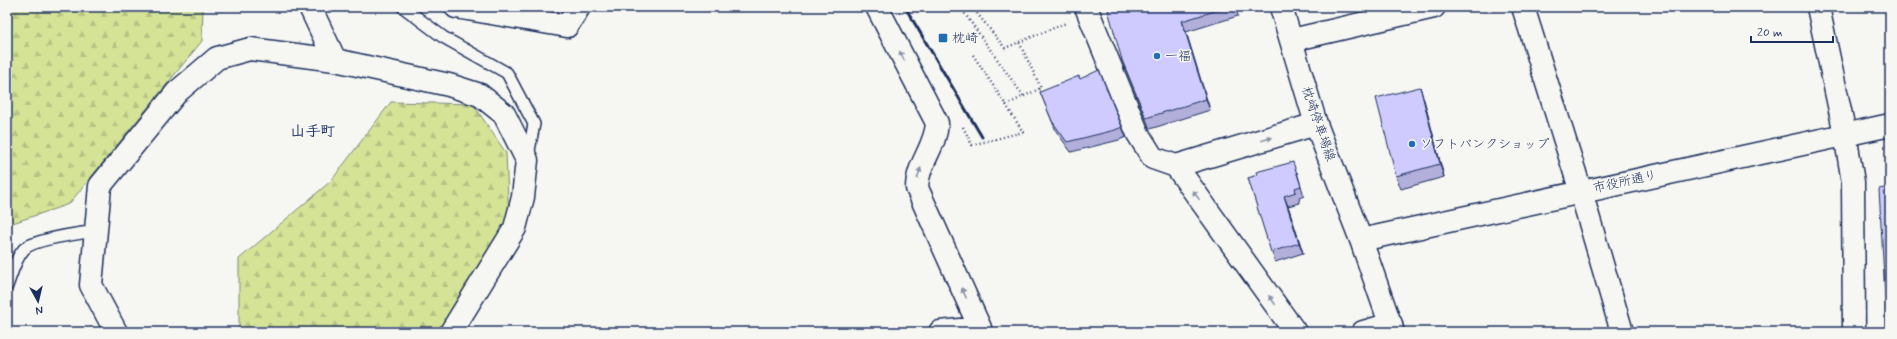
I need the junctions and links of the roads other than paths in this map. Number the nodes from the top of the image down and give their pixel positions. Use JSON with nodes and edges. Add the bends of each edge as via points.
{"nodes":[{"id":1,"x":310,"y":7,"type":"edge"},
{"id":2,"x":403,"y":7,"type":"edge"},
{"id":3,"x":456,"y":7,"type":"edge"},
{"id":4,"x":579,"y":7,"type":"edge"},
{"id":5,"x":877,"y":7,"type":"edge"},
{"id":6,"x":1281,"y":7,"type":"edge"},
{"id":7,"x":1434,"y":7,"type":"edge"},
{"id":8,"x":1523,"y":7,"type":"edge"},
{"id":9,"x":1818,"y":7,"type":"edge"},
{"id":10,"x":1087,"y":11,"type":"edge"},
{"id":11,"x":1292,"y":40,"type":"junction"},
{"id":12,"x":335,"y":60,"type":"junction"},
{"id":13,"x":1316,"y":124,"type":"junction"},
{"id":14,"x":1890,"y":125,"type":"edge"},
{"id":15,"x":1845,"y":134,"type":"junction"},
{"id":16,"x":527,"y":160,"type":"junction"},
{"id":17,"x":1176,"y":166,"type":"junction"},
{"id":18,"x":1581,"y":192,"type":"junction"},
{"id":19,"x":96,"y":231,"type":"junction"},
{"id":20,"x":1360,"y":240,"type":"junction"},
{"id":21,"x":7,"y":286,"type":"edge"},
{"id":22,"x":1392,"y":328,"type":"edge"},
{"id":23,"x":981,"y":330,"type":"edge"},
{"id":24,"x":116,"y":332,"type":"edge"},
{"id":25,"x":451,"y":332,"type":"edge"},
{"id":26,"x":940,"y":332,"type":"edge"},
{"id":27,"x":1295,"y":332,"type":"edge"},
{"id":28,"x":1363,"y":332,"type":"edge"},
{"id":29,"x":1622,"y":332,"type":"edge"},
{"id":30,"x":1854,"y":332,"type":"edge"}],
"edges":[{"from":1,"to":12,"type":"street"},
{"from":2,"to":16,"type":"lane","via":[[443,37],[507,73],[534,124]]},
{"from":3,"to":4,"type":"street","via":[[567,26]]},
{"from":23,"to":5,"type":"street","one_way":true,"via":[[917,188],[917,176],[936,135],[937,123]]},
{"from":6,"to":11,"type":"street","name":"枕崎停車場線"},
{"from":7,"to":11,"type":"street"},
{"from":8,"to":18,"type":"street"},
{"from":9,"to":15,"type":"street"},
{"from":10,"to":17,"type":"street","via":[[1138,134],[1153,158]]},
{"from":11,"to":13,"type":"street","name":"枕崎停車場線"},
{"from":12,"to":16,"type":"street","via":[[449,85],[480,95],[504,114]]},
{"from":12,"to":19,"type":"street","via":[[250,49],[217,58],[177,92],[100,186]]},
{"from":17,"to":13,"type":"street","one_way":true},
{"from":13,"to":20,"type":"street","name":"枕崎停車場線"},
{"from":14,"to":15,"type":"street","name":"市役所通り"},
{"from":15,"to":18,"type":"street","name":"市役所通り"},
{"from":15,"to":30,"type":"street","via":[[1852,182]]},
{"from":16,"to":25,"type":"street","via":[[523,197],[515,228]]},
{"from":27,"to":17,"type":"street","one_way":true},
{"from":18,"to":20,"type":"street","name":"市役所通り"},
{"from":18,"to":29,"type":"street"},
{"from":19,"to":21,"type":"lane","via":[[46,239],[25,247],[17,259]]},
{"from":19,"to":24,"type":"street","via":[[91,285]]},
{"from":20,"to":22,"type":"street","name":"枕崎停車場線"},
{"from":22,"to":28,"type":"street"},
{"from":23,"to":26,"type":"street"}]}
